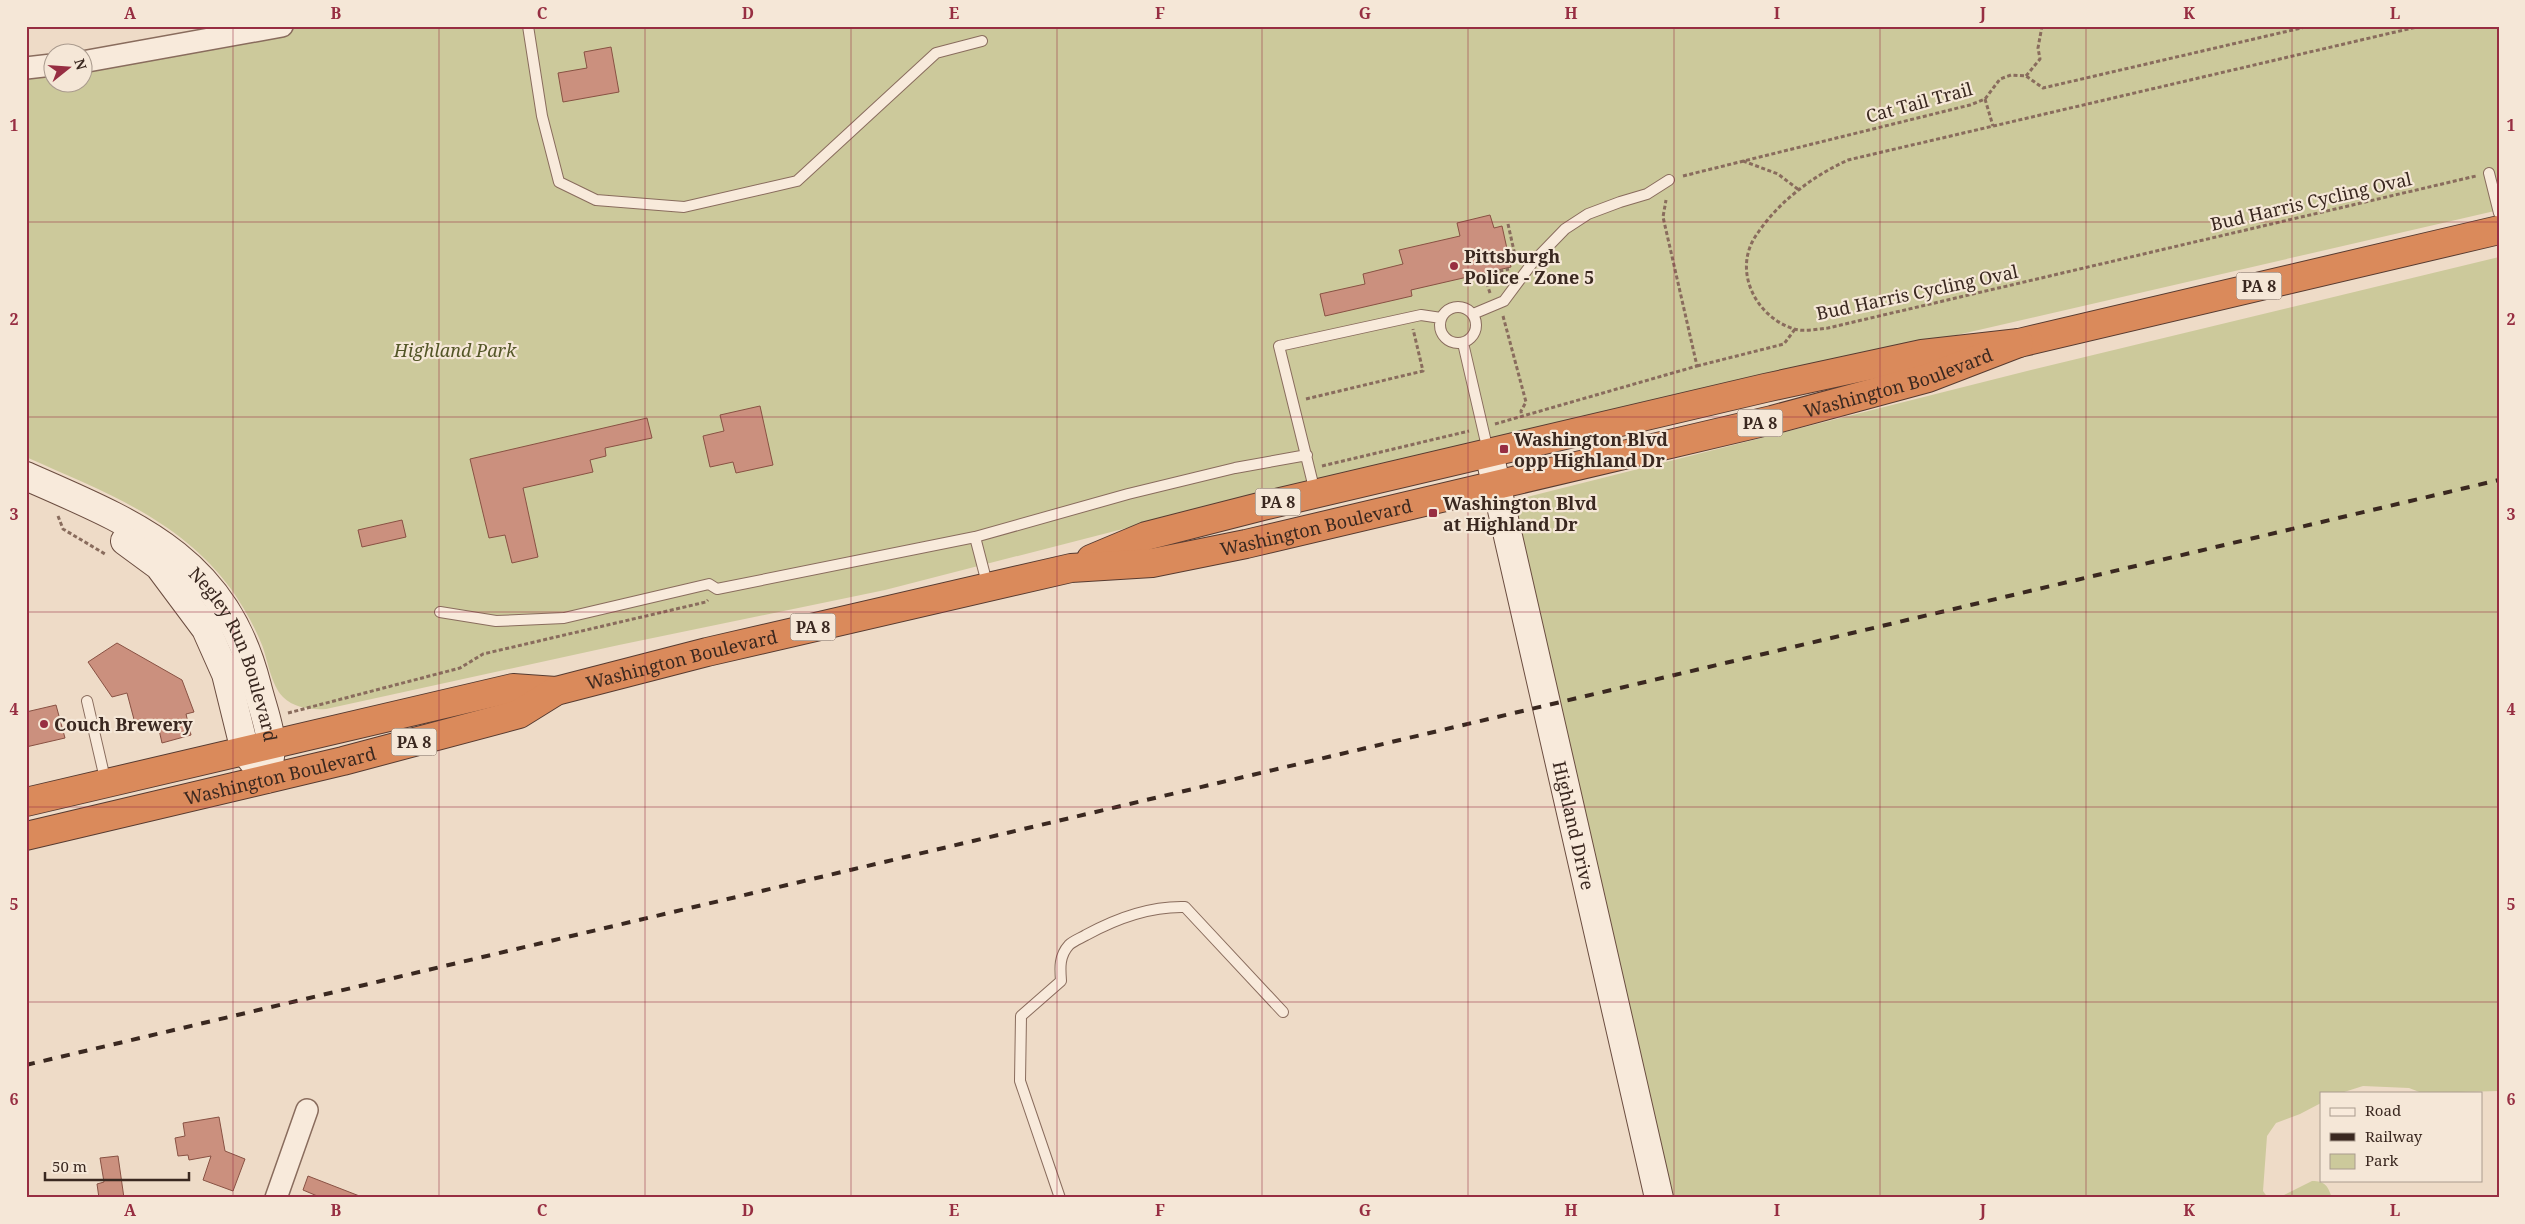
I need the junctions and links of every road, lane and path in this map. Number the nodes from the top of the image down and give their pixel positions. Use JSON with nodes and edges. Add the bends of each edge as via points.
{"nodes":[{"id":1,"x":282,"y":26,"type":"edge"},
{"id":2,"x":528,"y":26,"type":"edge"},
{"id":3,"x":2042,"y":26,"type":"edge"},
{"id":4,"x":2310,"y":26,"type":"edge"},
{"id":5,"x":2421,"y":26,"type":"edge"},
{"id":6,"x":982,"y":41,"type":"dead end"},
{"id":7,"x":92,"y":60,"type":"edge"},
{"id":8,"x":42,"y":66,"type":"edge"},
{"id":9,"x":26,"y":68,"type":"edge"},
{"id":10,"x":2026,"y":76,"type":"junction"},
{"id":11,"x":1985,"y":99,"type":"junction"},
{"id":12,"x":1993,"y":126,"type":"junction"},
{"id":13,"x":1743,"y":161,"type":"junction"},
{"id":14,"x":2489,"y":173,"type":"joint"},
{"id":15,"x":1669,"y":180,"type":"joint"},
{"id":16,"x":1799,"y":190,"type":"junction"},
{"id":17,"x":2499,"y":213,"type":"edge"},
{"id":18,"x":1662,"y":218,"type":"dead end"},
{"id":19,"x":1508,"y":224,"type":"dead end"},
{"id":20,"x":2499,"y":230,"type":"edge"},
{"id":21,"x":1517,"y":263,"type":"dead end"},
{"id":22,"x":1513,"y":268,"type":"dead end"},
{"id":23,"x":1487,"y":284,"type":"dead end"},
{"id":24,"x":1500,"y":311,"type":"dead end"},
{"id":25,"x":1473,"y":314,"type":"junction"},
{"id":26,"x":1441,"y":318,"type":"junction"},
{"id":27,"x":1416,"y":326,"type":"dead end"},
{"id":28,"x":1795,"y":329,"type":"junction"},
{"id":29,"x":1463,"y":342,"type":"junction"},
{"id":30,"x":2019,"y":343,"type":"junction"},
{"id":31,"x":1697,"y":366,"type":"junction"},
{"id":32,"x":1306,"y":399,"type":"dead end"},
{"id":33,"x":1522,"y":417,"type":"junction"},
{"id":34,"x":1523,"y":423,"type":"dead end"},
{"id":35,"x":1486,"y":440,"type":"junction"},
{"id":36,"x":1307,"y":455,"type":"junction"},
{"id":37,"x":26,"y":476,"type":"edge"},
{"id":38,"x":1313,"y":481,"type":"junction"},
{"id":39,"x":1496,"y":485,"type":"junction"},
{"id":40,"x":26,"y":495,"type":"edge"},
{"id":41,"x":56,"y":508,"type":"junction"},
{"id":42,"x":975,"y":537,"type":"junction"},
{"id":43,"x":112,"y":559,"type":"dead end"},
{"id":44,"x":1071,"y":568,"type":"junction"},
{"id":45,"x":988,"y":587,"type":"junction"},
{"id":46,"x":706,"y":602,"type":"dead end"},
{"id":47,"x":440,"y":612,"type":"dead end"},
{"id":48,"x":556,"y":691,"type":"junction"},
{"id":49,"x":87,"y":701,"type":"dead end"},
{"id":50,"x":268,"y":732,"type":"junction"},
{"id":51,"x":245,"y":751,"type":"junction"},
{"id":52,"x":266,"y":779,"type":"junction"},
{"id":53,"x":106,"y":784,"type":"junction"},
{"id":54,"x":29,"y":815,"type":"edge"},
{"id":55,"x":1283,"y":1012,"type":"dead end"},
{"id":56,"x":307,"y":1110,"type":"dead end"},
{"id":57,"x":276,"y":1198,"type":"edge"},
{"id":58,"x":1060,"y":1198,"type":"edge"},
{"id":59,"x":1659,"y":1198,"type":"edge"}],
"edges":[{"from":1,"to":7,"type":"street"},
{"from":2,"to":6,"type":"lane","via":[[542,116],[559,182],[596,200],[684,207],[797,181],[936,53]]},
{"from":3,"to":10,"type":"path","via":[[2038,48],[2040,58]]},
{"from":4,"to":10,"type":"path","via":[[2044,88]]},
{"from":5,"to":12,"type":"path","name":"Bud Harris Cycling Oval"},
{"from":8,"to":9,"type":"street"},
{"from":10,"to":11,"type":"path","name":"Cat Tail Trail","via":[[2018,74],[2000,79]]},
{"from":11,"to":12,"type":"path"},
{"from":11,"to":13,"type":"path","name":"Cat Tail Trail"},
{"from":12,"to":16,"type":"path","name":"Bud Harris Cycling Oval","via":[[1848,160],[1825,170]]},
{"from":13,"to":15,"type":"path","name":"Cat Tail Trail"},
{"from":13,"to":16,"type":"path","via":[[1778,174]]},
{"from":14,"to":17,"type":"lane"},
{"from":14,"to":28,"type":"path","name":"Bud Harris Cycling Oval","via":[[1828,328]]},
{"from":15,"to":25,"type":"lane","via":[[1647,194],[1588,214],[1564,229],[1532,262],[1504,301]]},
{"from":16,"to":28,"type":"path","name":"Bud Harris Cycling Oval","via":[[1755,238],[1747,263],[1748,278],[1759,306],[1770,317]]},
{"from":18,"to":31,"type":"path"},
{"from":19,"to":21,"type":"path"},
{"from":20,"to":30,"type":"highway","name":"Washington Boulevard","number":"PA 8"},
{"from":22,"to":23,"type":"path","via":[[1488,274]]},
{"from":24,"to":33,"type":"path","via":[[1505,318],[1526,402],[1521,411]]},
{"from":25,"to":26,"type":"lane","via":[[1459,306],[1448,310]]},
{"from":25,"to":29,"type":"lane","via":[[1476,331]]},
{"from":26,"to":29,"type":"lane","via":[[1441,329],[1447,339]]},
{"from":26,"to":36,"type":"lane","via":[[1421,315],[1280,346]]},
{"from":27,"to":32,"type":"path","via":[[1412,327],[1423,370]]},
{"from":28,"to":31,"type":"path","via":[[1784,344]]},
{"from":29,"to":35,"type":"lane"},
{"from":30,"to":35,"type":"highway","name":"Washington Boulevard","number":"PA 8","via":[[1922,354],[1764,388]]},
{"from":30,"to":39,"type":"highway","name":"Washington Boulevard","number":"PA 8","via":[[1928,378],[1772,420]]},
{"from":31,"to":33,"type":"path"},
{"from":33,"to":34,"type":"path"},
{"from":33,"to":35,"type":"path"},
{"from":35,"to":38,"type":"highway","name":"Washington Boulevard","number":"PA 8"},
{"from":35,"to":38,"type":"path"},
{"from":35,"to":39,"type":"main road","name":"Highland Drive"},
{"from":36,"to":38,"type":"lane"},
{"from":36,"to":42,"type":"lane","via":[[1235,468],[1128,494]]},
{"from":37,"to":50,"type":"main road","name":"Negley Run Boulevard","via":[[136,526],[193,570],[217,599],[238,633],[251,667]]},
{"from":38,"to":44,"type":"highway","name":"Washington Boulevard","number":"PA 8","via":[[1146,536]]},
{"from":39,"to":44,"type":"highway","name":"Washington Boulevard","number":"PA 8","via":[[1152,563]]},
{"from":39,"to":59,"type":"main road","name":"Highland Drive"},
{"from":40,"to":41,"type":"main road","name":"Negley Run Boulevard"},
{"from":41,"to":43,"type":"path","via":[[63,529]]},
{"from":41,"to":51,"type":"main road","name":"Negley Run Boulevard","via":[[140,550],[159,566],[186,600],[206,629],[221,660]]},
{"from":42,"to":45,"type":"lane"},
{"from":42,"to":47,"type":"lane","via":[[717,589],[709,584],[564,618],[496,621]]},
{"from":44,"to":45,"type":"highway","name":"Washington Boulevard","number":"PA 8"},
{"from":45,"to":48,"type":"highway","name":"Washington Boulevard","number":"PA 8","via":[[707,652]]},
{"from":46,"to":50,"type":"path","via":[[483,654],[460,668],[329,700]]},
{"from":48,"to":50,"type":"highway","name":"Washington Boulevard","number":"PA 8","via":[[513,688]]},
{"from":48,"to":52,"type":"highway","name":"Washington Boulevard","number":"PA 8","via":[[519,714]]},
{"from":49,"to":53,"type":"lane"},
{"from":50,"to":51,"type":"highway","name":"Washington Boulevard","number":"PA 8"},
{"from":50,"to":52,"type":"main road","name":"Negley Run Boulevard"},
{"from":51,"to":52,"type":"main road","name":"Negley Run Boulevard"},
{"from":51,"to":53,"type":"highway","name":"Washington Boulevard","number":"PA 8"},
{"from":52,"to":54,"type":"highway","name":"Washington Boulevard","number":"PA 8"},
{"from":53,"to":54,"type":"highway","name":"Washington Boulevard","number":"PA 8"},
{"from":55,"to":58,"type":"lane","via":[[1184,907],[1137,912],[1070,944],[1060,962],[1061,981],[1021,1016],[1020,1081]]},
{"from":56,"to":57,"type":"street"}]}
